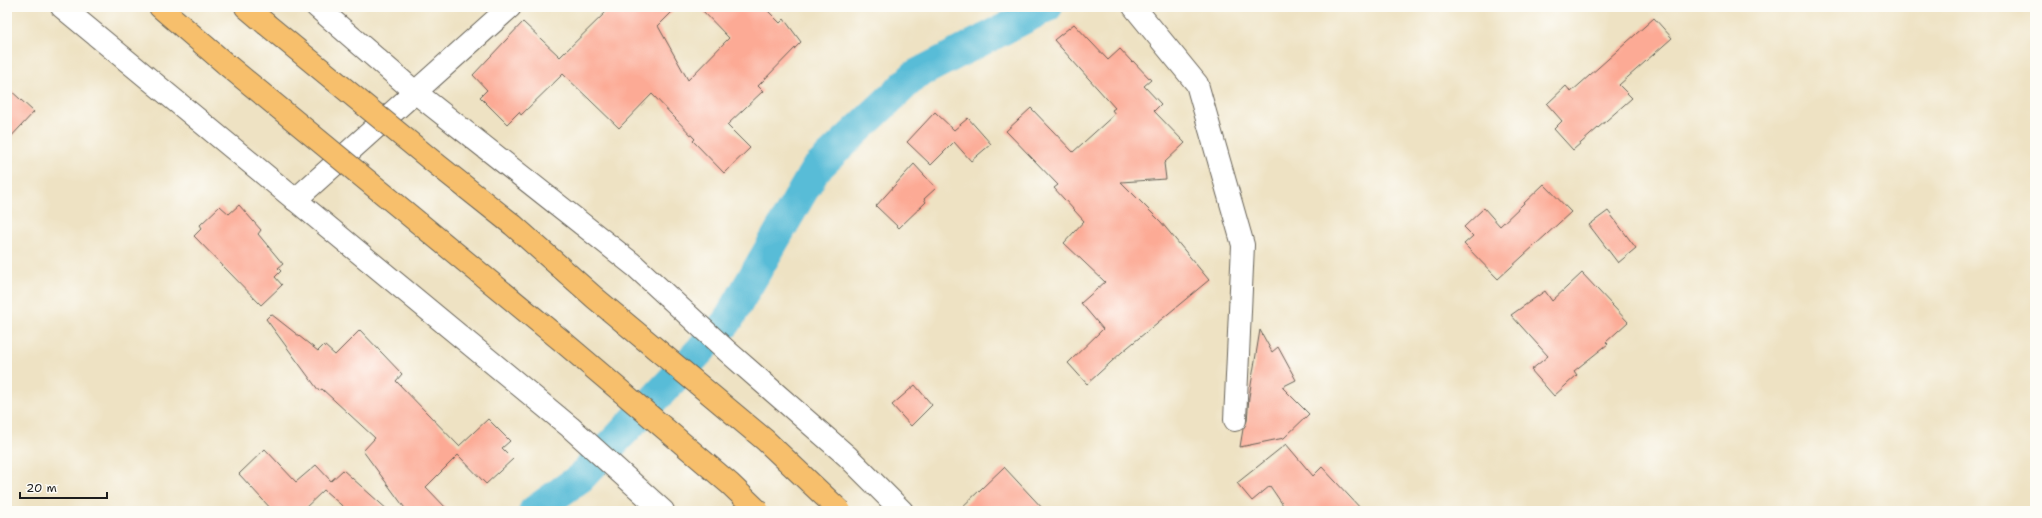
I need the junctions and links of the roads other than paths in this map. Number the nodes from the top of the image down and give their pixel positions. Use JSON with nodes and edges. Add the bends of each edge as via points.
{"nodes":[{"id":1,"x":62,"y":7,"type":"edge"},
{"id":2,"x":160,"y":7,"type":"edge"},
{"id":3,"x":246,"y":7,"type":"edge"},
{"id":4,"x":317,"y":7,"type":"edge"},
{"id":5,"x":510,"y":7,"type":"edge"},
{"id":6,"x":1134,"y":7,"type":"edge"},
{"id":7,"x":415,"y":92,"type":"junction"},
{"id":8,"x":295,"y":200,"type":"junction"},
{"id":9,"x":1235,"y":420,"type":"dead end"},
{"id":10,"x":662,"y":511,"type":"edge"},
{"id":11,"x":758,"y":511,"type":"edge"},
{"id":12,"x":840,"y":511,"type":"edge"},
{"id":13,"x":902,"y":511,"type":"edge"}],
"edges":[{"from":1,"to":8,"type":"street"},
{"from":2,"to":11,"type":"highway","bridge":true,"via":[[562,341],[730,484]]},
{"from":3,"to":12,"type":"highway","bridge":true,"via":[[513,225],[765,440]]},
{"from":4,"to":7,"type":"street"},
{"from":5,"to":7,"type":"street"},
{"from":6,"to":9,"type":"street","via":[[1197,84],[1242,245]]},
{"from":7,"to":8,"type":"street"},
{"from":7,"to":13,"type":"street","via":[[635,266],[701,328],[847,456]]},
{"from":8,"to":10,"type":"street","via":[[570,427]]}]}
